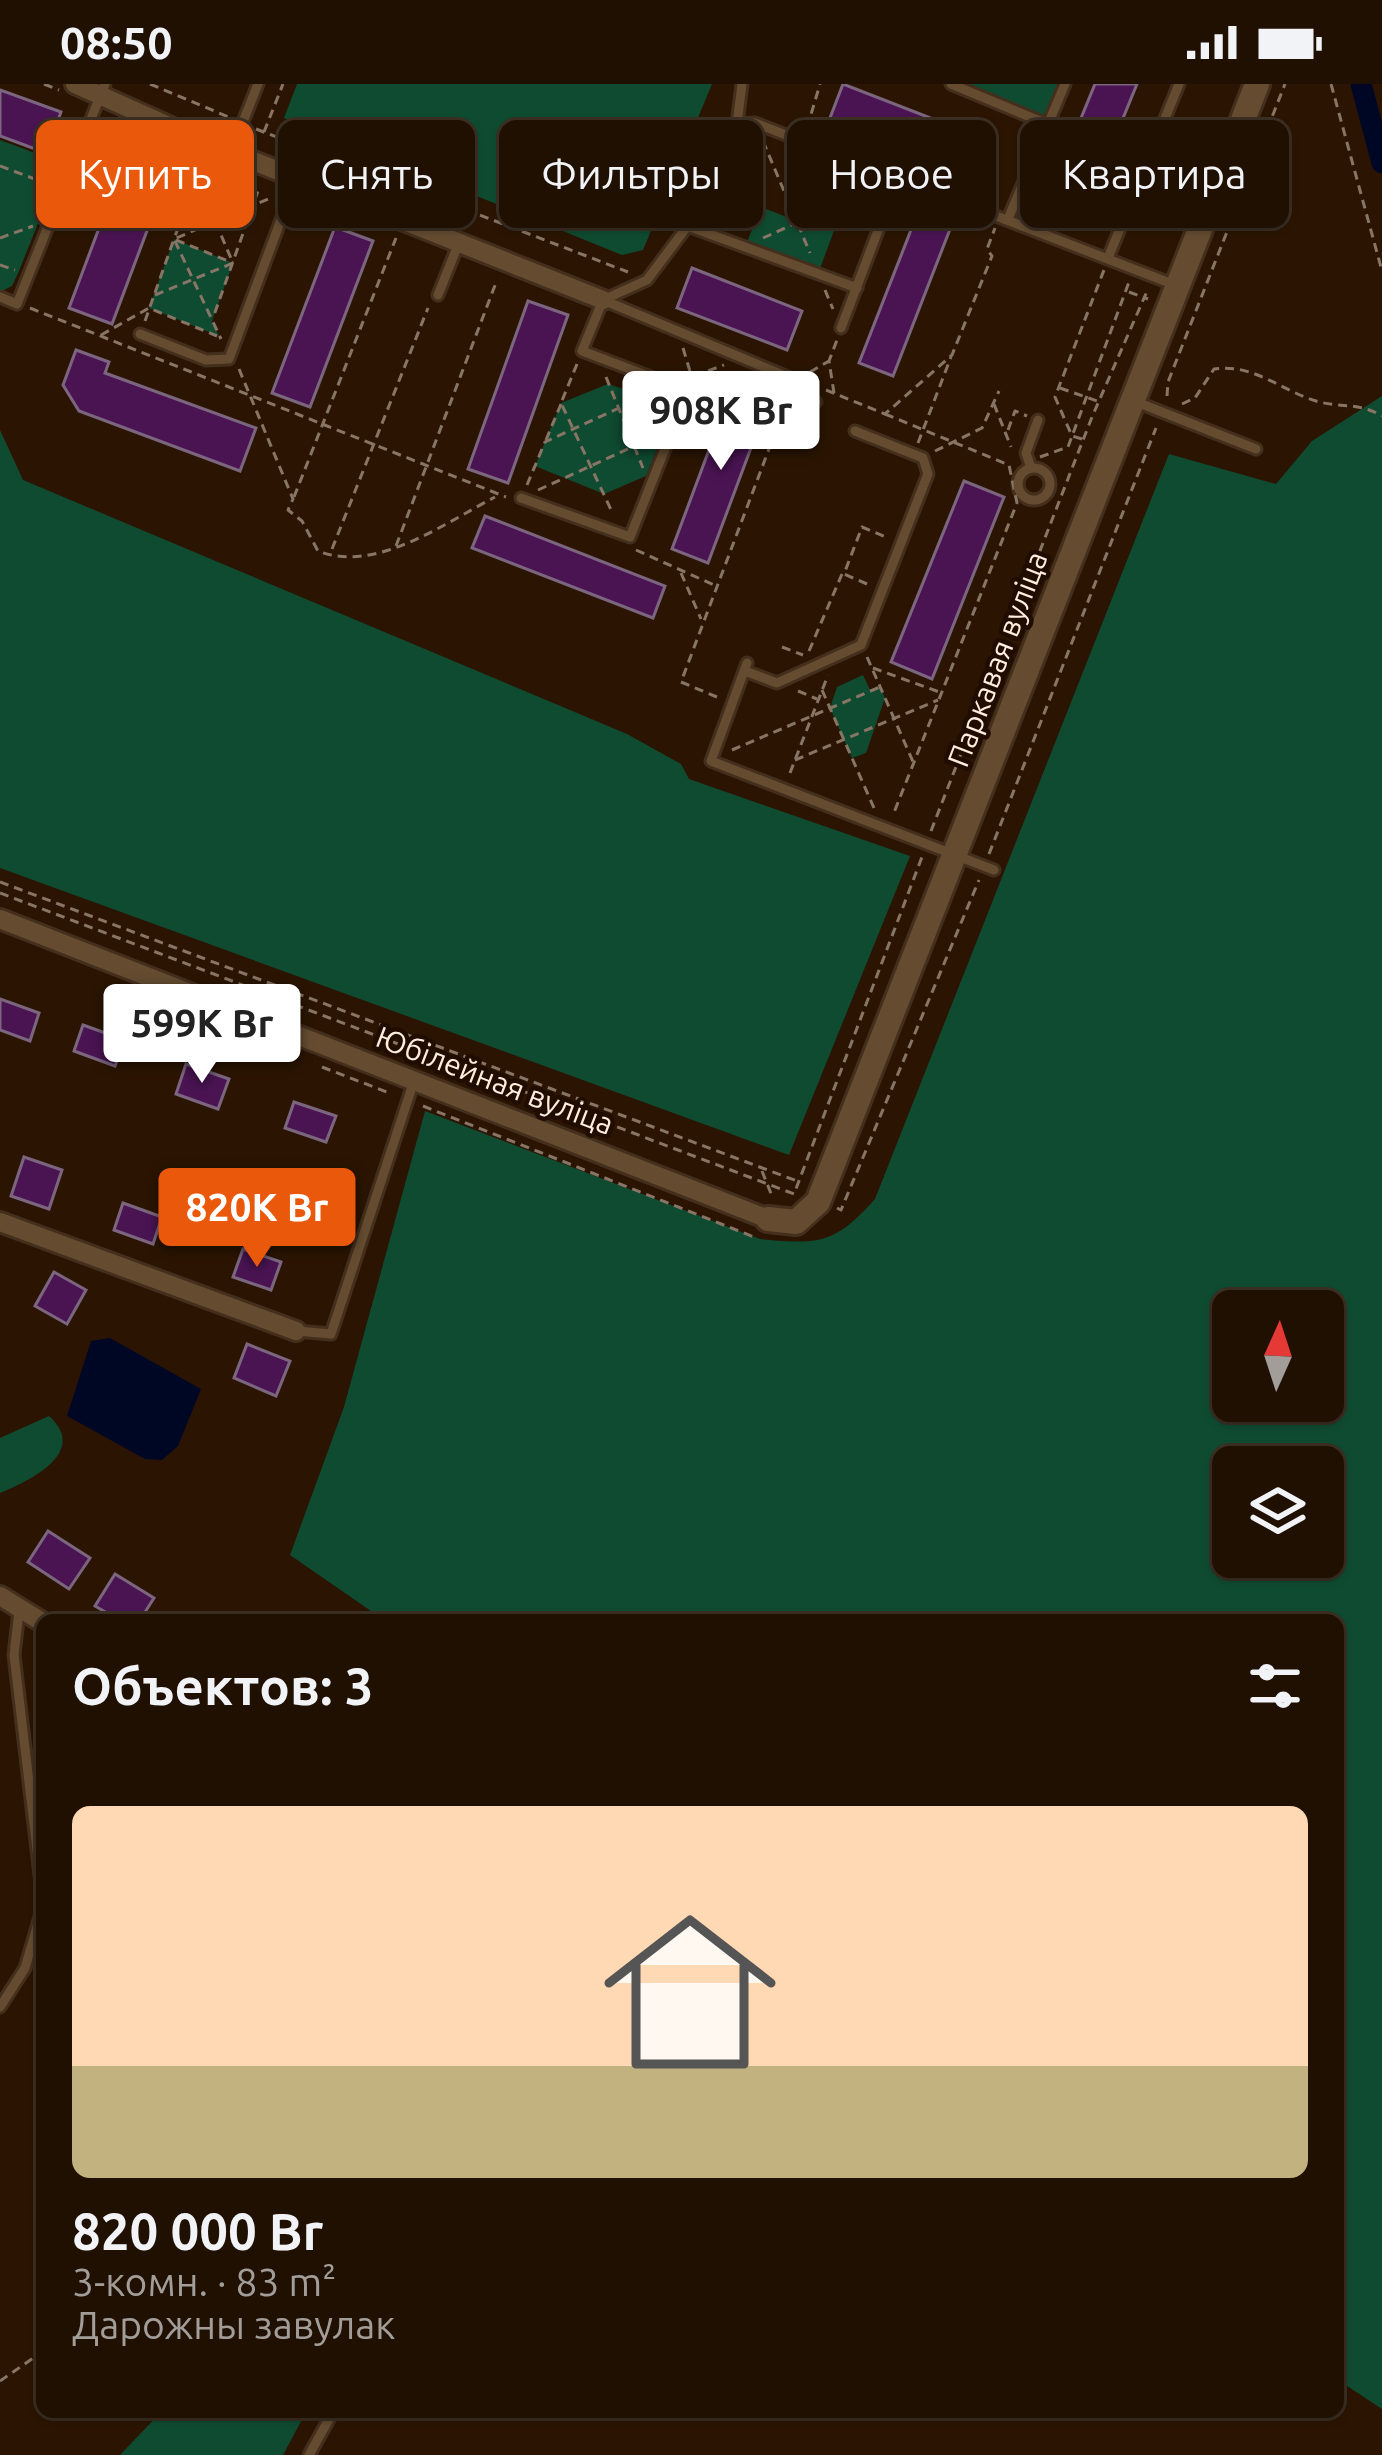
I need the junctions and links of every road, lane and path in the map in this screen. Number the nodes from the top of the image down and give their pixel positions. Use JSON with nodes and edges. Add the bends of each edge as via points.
{"nodes":[{"id":1,"x":44,"y":84,"type":"edge"},
{"id":2,"x":150,"y":84,"type":"edge"},
{"id":3,"x":258,"y":84,"type":"edge"},
{"id":4,"x":283,"y":84,"type":"edge"},
{"id":5,"x":742,"y":84,"type":"edge"},
{"id":6,"x":820,"y":84,"type":"edge"},
{"id":7,"x":951,"y":84,"type":"edge"},
{"id":8,"x":1065,"y":84,"type":"edge"},
{"id":9,"x":1179,"y":84,"type":"edge"},
{"id":10,"x":1256,"y":84,"type":"edge"},
{"id":11,"x":1285,"y":84,"type":"edge"},
{"id":12,"x":1331,"y":84,"type":"edge"},
{"id":13,"x":102,"y":89,"type":"edge"},
{"id":14,"x":75,"y":90,"type":"edge"},
{"id":15,"x":89,"y":120,"type":"edge"},
{"id":16,"x":161,"y":120,"type":"edge"},
{"id":17,"x":235,"y":120,"type":"edge"},
{"id":18,"x":243,"y":120,"type":"edge"},
{"id":19,"x":738,"y":120,"type":"edge"},
{"id":20,"x":809,"y":120,"type":"edge"},
{"id":21,"x":1038,"y":120,"type":"edge"},
{"id":22,"x":1050,"y":120,"type":"edge"},
{"id":23,"x":254,"y":128,"type":"edge"},
{"id":24,"x":264,"y":132,"type":"junction"},
{"id":25,"x":763,"y":142,"type":"edge"},
{"id":26,"x":0,"y":166,"type":"edge"},
{"id":27,"x":36,"y":179,"type":"edge"},
{"id":28,"x":1020,"y":184,"type":"edge"},
{"id":29,"x":254,"y":190,"type":"edge"},
{"id":30,"x":258,"y":191,"type":"junction"},
{"id":31,"x":787,"y":198,"type":"edge"},
{"id":32,"x":254,"y":201,"type":"edge"},
{"id":33,"x":254,"y":204,"type":"edge"},
{"id":34,"x":996,"y":215,"type":"edge"},
{"id":35,"x":1004,"y":218,"type":"junction"},
{"id":36,"x":36,"y":225,"type":"edge"},
{"id":37,"x":787,"y":226,"type":"edge"},
{"id":38,"x":45,"y":228,"type":"edge"},
{"id":39,"x":178,"y":228,"type":"edge"},
{"id":40,"x":200,"y":228,"type":"edge"},
{"id":41,"x":219,"y":228,"type":"edge"},
{"id":42,"x":244,"y":228,"type":"edge"},
{"id":43,"x":279,"y":228,"type":"edge"},
{"id":44,"x":424,"y":228,"type":"edge"},
{"id":45,"x":684,"y":228,"type":"edge"},
{"id":46,"x":693,"y":228,"type":"edge"},
{"id":47,"x":800,"y":228,"type":"edge"},
{"id":48,"x":879,"y":228,"type":"edge"},
{"id":49,"x":399,"y":230,"type":"dead end"},
{"id":50,"x":0,"y":238,"type":"edge"},
{"id":51,"x":174,"y":239,"type":"junction"},
{"id":52,"x":459,"y":242,"type":"junction"},
{"id":53,"x":745,"y":247,"type":"junction"},
{"id":54,"x":232,"y":263,"type":"junction"},
{"id":55,"x":1088,"y":264,"type":"dead end"},
{"id":56,"x":1106,"y":264,"type":"junction"},
{"id":57,"x":501,"y":270,"type":"dead end"},
{"id":58,"x":1382,"y":271,"type":"edge"},
{"id":59,"x":818,"y":274,"type":"junction"},
{"id":60,"x":194,"y":280,"type":"junction"},
{"id":61,"x":646,"y":280,"type":"junction"},
{"id":62,"x":1166,"y":281,"type":"junction"},
{"id":63,"x":856,"y":288,"type":"junction"},
{"id":64,"x":153,"y":296,"type":"junction"},
{"id":65,"x":438,"y":296,"type":"dead end"},
{"id":66,"x":0,"y":297,"type":"edge"},
{"id":67,"x":602,"y":300,"type":"junction"},
{"id":68,"x":17,"y":304,"type":"junction"},
{"id":69,"x":149,"y":308,"type":"junction"},
{"id":70,"x":428,"y":308,"type":"dead end"},
{"id":71,"x":212,"y":322,"type":"junction"},
{"id":72,"x":842,"y":328,"type":"junction"},
{"id":73,"x":140,"y":334,"type":"junction"},
{"id":74,"x":98,"y":336,"type":"junction"},
{"id":75,"x":219,"y":336,"type":"junction"},
{"id":76,"x":680,"y":340,"type":"dead end"},
{"id":77,"x":134,"y":351,"type":"junction"},
{"id":78,"x":582,"y":351,"type":"junction"},
{"id":79,"x":231,"y":354,"type":"junction"},
{"id":80,"x":952,"y":356,"type":"junction"},
{"id":81,"x":598,"y":357,"type":"junction"},
{"id":82,"x":742,"y":358,"type":"junction"},
{"id":83,"x":829,"y":361,"type":"junction"},
{"id":84,"x":693,"y":376,"type":"junction"},
{"id":85,"x":795,"y":380,"type":"junction"},
{"id":86,"x":670,"y":384,"type":"junction"},
{"id":87,"x":1059,"y":388,"type":"junction"},
{"id":88,"x":688,"y":391,"type":"junction"},
{"id":89,"x":999,"y":391,"type":"dead end"},
{"id":90,"x":834,"y":393,"type":"junction"},
{"id":91,"x":1168,"y":394,"type":"junction"},
{"id":92,"x":247,"y":397,"type":"junction"},
{"id":93,"x":1086,"y":398,"type":"junction"},
{"id":94,"x":1129,"y":400,"type":"junction"},
{"id":95,"x":1099,"y":401,"type":"junction"},
{"id":96,"x":816,"y":402,"type":"dead end"},
{"id":97,"x":562,"y":403,"type":"junction"},
{"id":98,"x":994,"y":403,"type":"junction"},
{"id":99,"x":619,"y":409,"type":"junction"},
{"id":100,"x":1162,"y":412,"type":"junction"},
{"id":101,"x":885,"y":414,"type":"junction"},
{"id":102,"x":1382,"y":416,"type":"edge"},
{"id":103,"x":1037,"y":420,"type":"dead end"},
{"id":104,"x":322,"y":426,"type":"junction"},
{"id":105,"x":673,"y":428,"type":"junction"},
{"id":106,"x":574,"y":429,"type":"junction"},
{"id":107,"x":923,"y":429,"type":"junction"},
{"id":108,"x":854,"y":431,"type":"dead end"},
{"id":109,"x":1072,"y":436,"type":"junction"},
{"id":110,"x":1084,"y":440,"type":"junction"},
{"id":111,"x":545,"y":442,"type":"junction"},
{"id":112,"x":952,"y":442,"type":"junction"},
{"id":113,"x":373,"y":446,"type":"junction"},
{"id":114,"x":634,"y":446,"type":"junction"},
{"id":115,"x":1256,"y":449,"type":"dead end"},
{"id":116,"x":1026,"y":453,"type":"junction"},
{"id":117,"x":918,"y":455,"type":"junction"},
{"id":118,"x":591,"y":466,"type":"junction"},
{"id":119,"x":427,"y":468,"type":"junction"},
{"id":120,"x":1030,"y":468,"type":"junction"},
{"id":121,"x":650,"y":487,"type":"junction"},
{"id":122,"x":497,"y":496,"type":"junction"},
{"id":123,"x":521,"y":498,"type":"junction"},
{"id":124,"x":293,"y":499,"type":"junction"},
{"id":125,"x":626,"y":536,"type":"junction"},
{"id":126,"x":901,"y":543,"type":"junction"},
{"id":127,"x":332,"y":548,"type":"dead end"},
{"id":128,"x":395,"y":548,"type":"junction"},
{"id":129,"x":680,"y":571,"type":"junction"},
{"id":130,"x":844,"y":574,"type":"junction"},
{"id":131,"x":716,"y":585,"type":"junction"},
{"id":132,"x":883,"y":590,"type":"junction"},
{"id":133,"x":702,"y":620,"type":"junction"},
{"id":134,"x":861,"y":645,"type":"junction"},
{"id":135,"x":806,"y":657,"type":"dead end"},
{"id":136,"x":835,"y":657,"type":"junction"},
{"id":137,"x":871,"y":667,"type":"junction"},
{"id":138,"x":777,"y":682,"type":"junction"},
{"id":139,"x":880,"y":687,"type":"junction"},
{"id":140,"x":822,"y":690,"type":"junction"},
{"id":141,"x":941,"y":697,"type":"junction"},
{"id":142,"x":819,"y":700,"type":"junction"},
{"id":143,"x":732,"y":704,"type":"junction"},
{"id":144,"x":830,"y":708,"type":"junction"},
{"id":145,"x":812,"y":716,"type":"junction"},
{"id":146,"x":894,"y":718,"type":"junction"},
{"id":147,"x":844,"y":740,"type":"junction"},
{"id":148,"x":728,"y":743,"type":"dead end"},
{"id":149,"x":795,"y":760,"type":"junction"},
{"id":150,"x":915,"y":764,"type":"junction"},
{"id":151,"x":789,"y":776,"type":"dead end"},
{"id":152,"x":853,"y":800,"type":"dead end"},
{"id":153,"x":893,"y":815,"type":"dead end"},
{"id":154,"x":926,"y":846,"type":"junction"},
{"id":155,"x":954,"y":856,"type":"junction"},
{"id":156,"x":989,"y":869,"type":"junction"},
{"id":157,"x":0,"y":882,"type":"edge"},
{"id":158,"x":0,"y":893,"type":"edge"},
{"id":159,"x":0,"y":919,"type":"edge"},
{"id":160,"x":321,"y":1066,"type":"dead end"},
{"id":161,"x":410,"y":1090,"type":"junction"},
{"id":162,"x":719,"y":1154,"type":"junction"},
{"id":163,"x":715,"y":1166,"type":"junction"},
{"id":164,"x":761,"y":1169,"type":"junction"},
{"id":165,"x":799,"y":1182,"type":"junction"},
{"id":166,"x":767,"y":1184,"type":"junction"},
{"id":167,"x":704,"y":1194,"type":"junction"},
{"id":168,"x":831,"y":1206,"type":"dead end"},
{"id":169,"x":768,"y":1220,"type":"junction"},
{"id":170,"x":0,"y":1222,"type":"edge"},
{"id":171,"x":296,"y":1331,"type":"joint"},
{"id":172,"x":0,"y":1596,"type":"edge"},
{"id":173,"x":20,"y":1608,"type":"junction"},
{"id":174,"x":36,"y":1618,"type":"edge"},
{"id":175,"x":36,"y":1841,"type":"edge"},
{"id":176,"x":36,"y":1930,"type":"edge"},
{"id":177,"x":0,"y":2007,"type":"edge"},
{"id":178,"x":36,"y":2356,"type":"edge"},
{"id":179,"x":0,"y":2381,"type":"edge"},
{"id":180,"x":330,"y":2418,"type":"edge"},
{"id":181,"x":309,"y":2455,"type":"edge"}],
"edges":[{"from":1,"to":14,"type":"path"},
{"from":2,"to":17,"type":"path"},
{"from":3,"to":18,"type":"lane"},
{"from":4,"to":24,"type":"path"},
{"from":5,"to":19,"type":"lane"},
{"from":6,"to":20,"type":"path"},
{"from":7,"to":21,"type":"lane"},
{"from":8,"to":22,"type":"lane"},
{"from":9,"to":56,"type":"lane"},
{"from":10,"to":62,"type":"street","name":"Паркавая вуліца"},
{"from":11,"to":91,"type":"path"},
{"from":12,"to":58,"type":"path"},
{"from":13,"to":14,"type":"street"},
{"from":13,"to":15,"type":"lane"},
{"from":13,"to":16,"type":"street"},
{"from":23,"to":24,"type":"path"},
{"from":24,"to":61,"type":"path"},
{"from":25,"to":31,"type":"path"},
{"from":26,"to":27,"type":"path"},
{"from":28,"to":35,"type":"lane"},
{"from":29,"to":30,"type":"path"},
{"from":30,"to":32,"type":"path"},
{"from":30,"to":33,"type":"path","via":[[274,196]]},
{"from":34,"to":35,"type":"lane"},
{"from":35,"to":56,"type":"lane"},
{"from":35,"to":80,"type":"path"},
{"from":36,"to":50,"type":"path"},
{"from":37,"to":53,"type":"path"},
{"from":38,"to":68,"type":"lane"},
{"from":39,"to":51,"type":"path"},
{"from":40,"to":51,"type":"path"},
{"from":41,"to":54,"type":"path"},
{"from":42,"to":54,"type":"path"},
{"from":43,"to":79,"type":"lane"},
{"from":44,"to":52,"type":"street"},
{"from":45,"to":61,"type":"lane"},
{"from":46,"to":53,"type":"lane"},
{"from":47,"to":59,"type":"path"},
{"from":48,"to":63,"type":"lane"},
{"from":49,"to":104,"type":"path"},
{"from":51,"to":54,"type":"path"},
{"from":51,"to":60,"type":"path"},
{"from":51,"to":64,"type":"path"},
{"from":52,"to":65,"type":"lane"},
{"from":52,"to":67,"type":"street"},
{"from":53,"to":59,"type":"lane"},
{"from":54,"to":60,"type":"path"},
{"from":54,"to":71,"type":"path"},
{"from":55,"to":56,"type":"path"},
{"from":56,"to":62,"type":"lane"},
{"from":56,"to":87,"type":"path"},
{"from":56,"to":93,"type":"path","via":[[1130,283]]},
{"from":57,"to":119,"type":"path"},
{"from":59,"to":63,"type":"lane"},
{"from":59,"to":72,"type":"path"},
{"from":60,"to":64,"type":"path"},
{"from":60,"to":71,"type":"path"},
{"from":61,"to":67,"type":"lane"},
{"from":62,"to":94,"type":"street","name":"Паркавая вуліца"},
{"from":62,"to":95,"type":"path","via":[[1141,297]]},
{"from":63,"to":72,"type":"lane"},
{"from":64,"to":69,"type":"path"},
{"from":66,"to":68,"type":"lane"},
{"from":67,"to":78,"type":"lane"},
{"from":67,"to":82,"type":"lane"},
{"from":68,"to":74,"type":"path"},
{"from":69,"to":73,"type":"path"},
{"from":69,"to":74,"type":"path"},
{"from":69,"to":75,"type":"path"},
{"from":70,"to":113,"type":"path"},
{"from":71,"to":75,"type":"path"},
{"from":72,"to":83,"type":"path"},
{"from":73,"to":77,"type":"path"},
{"from":73,"to":79,"type":"lane","via":[[206,360],[221,363]]},
{"from":74,"to":77,"type":"path"},
{"from":75,"to":79,"type":"path"},
{"from":76,"to":84,"type":"path"},
{"from":77,"to":92,"type":"path"},
{"from":78,"to":81,"type":"lane"},
{"from":78,"to":97,"type":"path"},
{"from":79,"to":92,"type":"path"},
{"from":80,"to":101,"type":"path"},
{"from":80,"to":107,"type":"path"},
{"from":81,"to":86,"type":"lane"},
{"from":81,"to":99,"type":"path"},
{"from":82,"to":84,"type":"path"},
{"from":82,"to":85,"type":"lane"},
{"from":83,"to":85,"type":"path"},
{"from":83,"to":90,"type":"path"},
{"from":84,"to":88,"type":"path"},
{"from":85,"to":90,"type":"path"},
{"from":85,"to":96,"type":"lane"},
{"from":85,"to":131,"type":"path"},
{"from":86,"to":88,"type":"lane"},
{"from":86,"to":99,"type":"path"},
{"from":87,"to":93,"type":"path"},
{"from":87,"to":109,"type":"path","via":[[1055,397]]},
{"from":88,"to":105,"type":"lane"},
{"from":89,"to":98,"type":"path"},
{"from":90,"to":101,"type":"path"},
{"from":91,"to":100,"type":"path"},
{"from":91,"to":102,"type":"path","via":[[1178,406],[1195,398],[1214,369],[1234,366],[1318,403],[1351,403]]},
{"from":92,"to":104,"type":"path"},
{"from":92,"to":124,"type":"path"},
{"from":93,"to":95,"type":"path"},
{"from":93,"to":109,"type":"path"},
{"from":94,"to":100,"type":"lane"},
{"from":94,"to":155,"type":"street","name":"Паркавая вуліца"},
{"from":95,"to":110,"type":"path"},
{"from":97,"to":106,"type":"path"},
{"from":97,"to":111,"type":"path"},
{"from":98,"to":112,"type":"path","via":[[982,428]]},
{"from":98,"to":116,"type":"path","via":[[1009,447]]},
{"from":99,"to":106,"type":"path"},
{"from":99,"to":114,"type":"path"},
{"from":100,"to":115,"type":"lane"},
{"from":100,"to":156,"type":"path"},
{"from":101,"to":107,"type":"path"},
{"from":103,"to":116,"type":"lane"},
{"from":104,"to":113,"type":"path"},
{"from":104,"to":124,"type":"path"},
{"from":105,"to":114,"type":"path"},
{"from":105,"to":121,"type":"lane"},
{"from":106,"to":111,"type":"path"},
{"from":106,"to":118,"type":"path"},
{"from":107,"to":112,"type":"path"},
{"from":107,"to":117,"type":"path"},
{"from":108,"to":117,"type":"lane"},
{"from":109,"to":110,"type":"path"},
{"from":109,"to":116,"type":"path","via":[[1068,447],[1042,458]]},
{"from":110,"to":154,"type":"path"},
{"from":111,"to":123,"type":"path"},
{"from":112,"to":117,"type":"path"},
{"from":112,"to":141,"type":"path","via":[[1009,465],[1017,503]]},
{"from":113,"to":119,"type":"path"},
{"from":113,"to":127,"type":"path"},
{"from":114,"to":118,"type":"path"},
{"from":114,"to":121,"type":"path"},
{"from":116,"to":120,"type":"lane"},
{"from":117,"to":126,"type":"lane","via":[[928,474]]},
{"from":118,"to":123,"type":"path"},
{"from":118,"to":125,"type":"path"},
{"from":119,"to":122,"type":"path"},
{"from":119,"to":128,"type":"path"},
{"from":120,"to":120,"type":"lane","via":[[1018,483],[1028,503],[1050,487],[1045,472]]},
{"from":121,"to":125,"type":"lane"},
{"from":122,"to":123,"type":"path"},
{"from":122,"to":128,"type":"path"},
{"from":123,"to":125,"type":"lane"},
{"from":124,"to":128,"type":"path","via":[[288,510],[318,551],[343,558]]},
{"from":125,"to":129,"type":"path","via":[[638,554]]},
{"from":126,"to":130,"type":"path","via":[[862,527]]},
{"from":126,"to":132,"type":"lane"},
{"from":129,"to":131,"type":"path"},
{"from":129,"to":133,"type":"path"},
{"from":130,"to":132,"type":"path"},
{"from":130,"to":135,"type":"path"},
{"from":131,"to":133,"type":"path"},
{"from":132,"to":134,"type":"lane"},
{"from":133,"to":143,"type":"path","via":[[681,682]]},
{"from":134,"to":136,"type":"lane"},
{"from":134,"to":137,"type":"path"},
{"from":136,"to":138,"type":"lane"},
{"from":136,"to":140,"type":"path"},
{"from":137,"to":139,"type":"path"},
{"from":137,"to":141,"type":"path"},
{"from":138,"to":142,"type":"path"},
{"from":138,"to":143,"type":"lane","via":[[746,667]]},
{"from":139,"to":144,"type":"path"},
{"from":139,"to":146,"type":"path"},
{"from":140,"to":142,"type":"path"},
{"from":140,"to":144,"type":"path"},
{"from":141,"to":146,"type":"path"},
{"from":141,"to":150,"type":"path"},
{"from":142,"to":145,"type":"path"},
{"from":143,"to":154,"type":"lane","via":[[711,761]]},
{"from":144,"to":145,"type":"path"},
{"from":144,"to":147,"type":"path"},
{"from":145,"to":148,"type":"path","via":[[733,753]]},
{"from":145,"to":149,"type":"path"},
{"from":146,"to":147,"type":"path"},
{"from":146,"to":150,"type":"path"},
{"from":147,"to":149,"type":"path"},
{"from":147,"to":152,"type":"path","via":[[874,808]]},
{"from":149,"to":151,"type":"path"},
{"from":150,"to":153,"type":"path"},
{"from":154,"to":155,"type":"lane"},
{"from":154,"to":165,"type":"path"},
{"from":155,"to":156,"type":"lane"},
{"from":155,"to":169,"type":"street","name":"Паркавая вуліца","via":[[814,1210],[796,1222]]},
{"from":156,"to":168,"type":"path","via":[[841,1210]]},
{"from":157,"to":162,"type":"path"},
{"from":158,"to":163,"type":"path"},
{"from":159,"to":161,"type":"street","name":"Юбілейная вуліца"},
{"from":160,"to":161,"type":"path"},
{"from":161,"to":167,"type":"street","name":"Юбілейная вуліца"},
{"from":161,"to":169,"type":"path"},
{"from":161,"to":171,"type":"lane","via":[[331,1334]]},
{"from":162,"to":163,"type":"path"},
{"from":162,"to":164,"type":"path"},
{"from":163,"to":166,"type":"path"},
{"from":163,"to":167,"type":"path"},
{"from":164,"to":165,"type":"path"},
{"from":164,"to":166,"type":"path"},
{"from":165,"to":166,"type":"path","via":[[794,1194]]},
{"from":166,"to":169,"type":"path"},
{"from":167,"to":169,"type":"street","name":"Юбілейная вуліца"},
{"from":170,"to":171,"type":"street"},
{"from":172,"to":173,"type":"street"},
{"from":173,"to":174,"type":"street"},
{"from":173,"to":175,"type":"lane","via":[[14,1654]]},
{"from":176,"to":177,"type":"lane","via":[[25,1968]]},
{"from":178,"to":179,"type":"path"},
{"from":180,"to":181,"type":"lane"}]}
